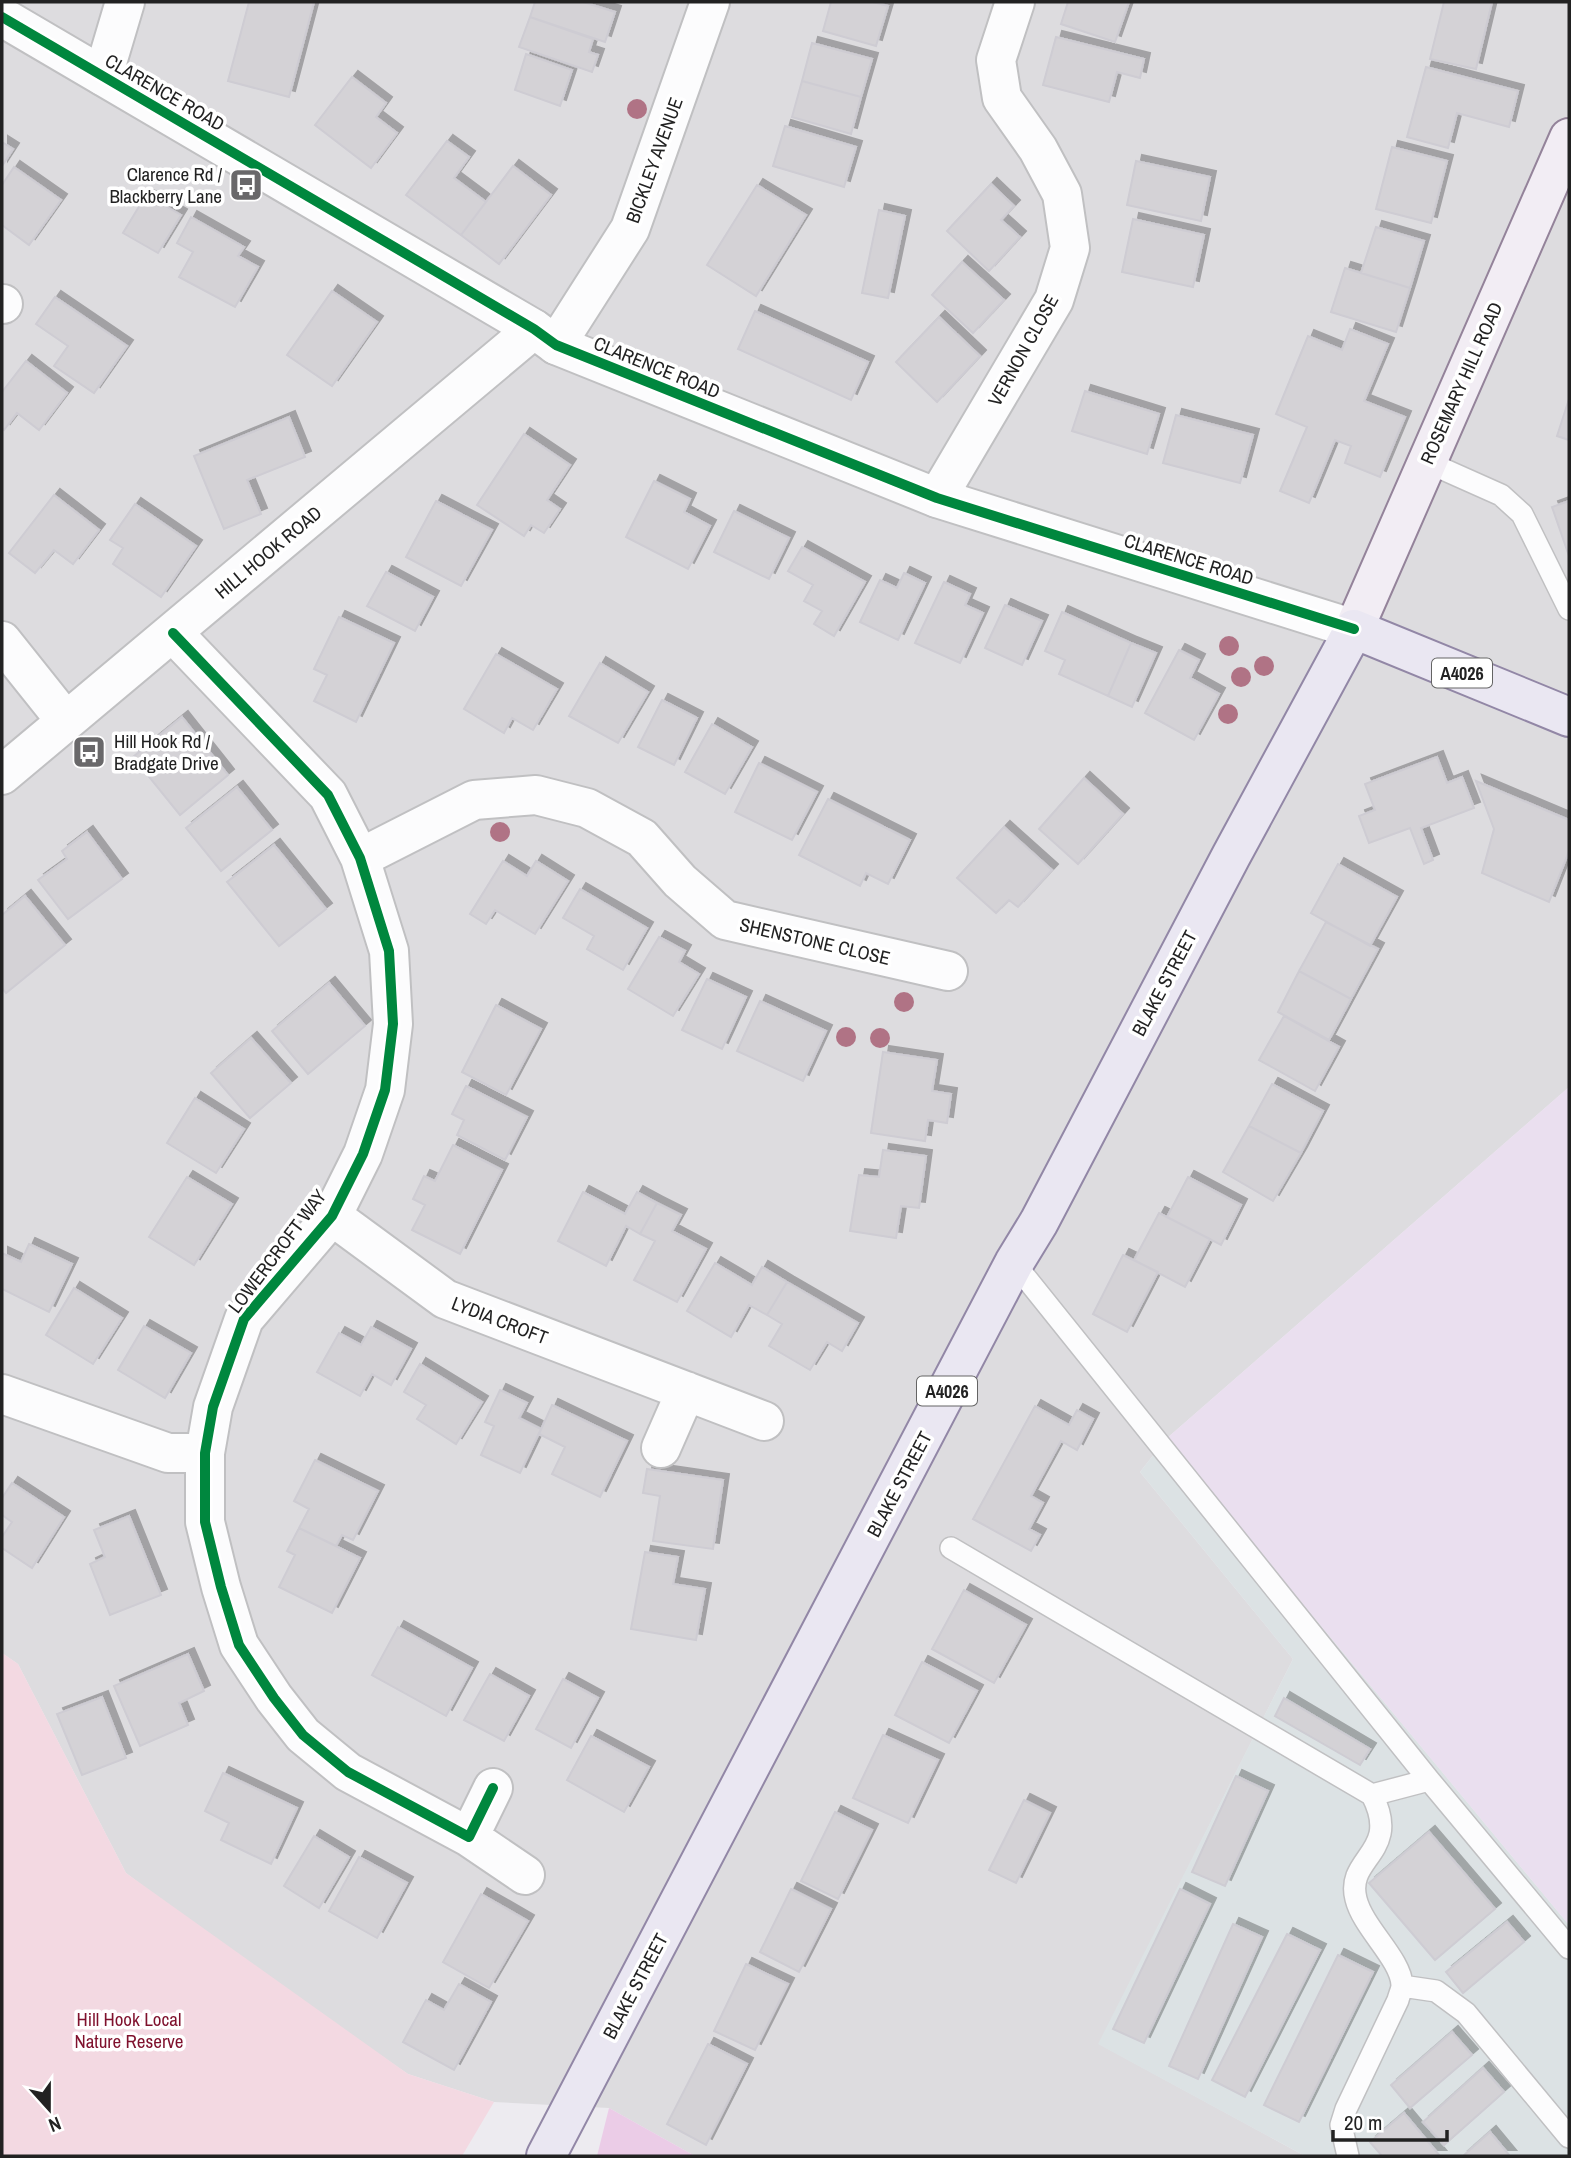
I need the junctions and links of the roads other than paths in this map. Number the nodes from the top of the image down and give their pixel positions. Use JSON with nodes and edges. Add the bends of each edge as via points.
{"nodes":[{"id":1,"x":125,"y":2,"type":"edge"},
{"id":2,"x":710,"y":2,"type":"edge"},
{"id":3,"x":1014,"y":2,"type":"edge"},
{"id":4,"x":2,"y":18,"type":"edge"},
{"id":5,"x":103,"y":76,"type":"junction"},
{"id":6,"x":1569,"y":138,"type":"edge"},
{"id":7,"x":1560,"y":181,"type":"edge"},
{"id":8,"x":545,"y":337,"type":"junction"},
{"id":9,"x":1427,"y":462,"type":"junction"},
{"id":10,"x":937,"y":498,"type":"junction"},
{"id":11,"x":1569,"y":609,"type":"edge"},
{"id":12,"x":1354,"y":629,"type":"junction"},
{"id":13,"x":173,"y":633,"type":"junction"},
{"id":14,"x":2,"y":641,"type":"edge"},
{"id":15,"x":1569,"y":717,"type":"edge"},
{"id":16,"x":65,"y":720,"type":"junction"},
{"id":17,"x":2,"y":775,"type":"edge"},
{"id":18,"x":360,"y":858,"type":"junction"},
{"id":19,"x":948,"y":971,"type":"dead end"},
{"id":20,"x":331,"y":1216,"type":"junction"},
{"id":21,"x":1014,"y":1264,"type":"junction"},
{"id":22,"x":686,"y":1391,"type":"junction"},
{"id":23,"x":2,"y":1394,"type":"edge"},
{"id":24,"x":764,"y":1421,"type":"dead end"},
{"id":25,"x":661,"y":1448,"type":"dead end"},
{"id":26,"x":205,"y":1453,"type":"junction"},
{"id":27,"x":951,"y":1548,"type":"dead end"},
{"id":28,"x":1429,"y":1780,"type":"junction"},
{"id":29,"x":493,"y":1788,"type":"dead end"},
{"id":30,"x":1372,"y":1795,"type":"junction"},
{"id":31,"x":469,"y":1837,"type":"junction"},
{"id":32,"x":525,"y":1875,"type":"dead end"},
{"id":33,"x":1569,"y":1948,"type":"edge"},
{"id":34,"x":1402,"y":1986,"type":"junction"},
{"id":35,"x":1569,"y":2137,"type":"edge"},
{"id":36,"x":546,"y":2156,"type":"edge"},
{"id":37,"x":1348,"y":2156,"type":"edge"}],
"edges":[{"from":1,"to":5,"type":"street"},
{"from":2,"to":8,"type":"street","name":"BICKLEY AVENUE","via":[[630,229]]},
{"from":3,"to":10,"type":"street","name":"VERNON CLOSE","via":[[996,60],[1002,98],[1062,194],[1070,248],[1054,300]]},
{"from":4,"to":5,"type":"street","name":"CLARENCE ROAD"},
{"from":5,"to":8,"type":"street","name":"CLARENCE ROAD"},
{"from":6,"to":7,"type":"main road","name":"ROSEMARY HILL ROAD"},
{"from":7,"to":9,"type":"main road","name":"ROSEMARY HILL ROAD"},
{"from":8,"to":10,"type":"street","name":"CLARENCE ROAD"},
{"from":8,"to":13,"type":"street","name":"HILL HOOK ROAD"},
{"from":9,"to":11,"type":"lane","via":[[1501,495],[1522,514]]},
{"from":9,"to":12,"type":"main road","name":"ROSEMARY HILL ROAD"},
{"from":10,"to":12,"type":"street","name":"CLARENCE ROAD"},
{"from":12,"to":15,"type":"main road","number":"A4026"},
{"from":12,"to":21,"type":"main road","name":"BLAKE STREET","number":"A4026"},
{"from":13,"to":16,"type":"street","name":"HILL HOOK ROAD"},
{"from":13,"to":18,"type":"street","name":"LOWERCROFT WAY","via":[[328,794]]},
{"from":14,"to":16,"type":"street"},
{"from":16,"to":17,"type":"street","name":"HILL HOOK ROAD"},
{"from":18,"to":19,"type":"street","name":"SHENSTONE CLOSE","via":[[474,800],[536,794],[587,808],[642,838],[680,881],[725,920]]},
{"from":18,"to":20,"type":"street","name":"LOWERCROFT WAY","via":[[389,951],[393,1024],[385,1090],[363,1154]]},
{"from":20,"to":22,"type":"street","name":"LYDIA CROFT","via":[[445,1299]]},
{"from":20,"to":26,"type":"street","name":"LOWERCROFT WAY","via":[[244,1319],[213,1408]]},
{"from":21,"to":28,"type":"lane"},
{"from":21,"to":36,"type":"main road","name":"BLAKE STREET","number":"A4026"},
{"from":22,"to":24,"type":"street","name":"LYDIA CROFT"},
{"from":22,"to":25,"type":"street"},
{"from":23,"to":26,"type":"street","via":[[168,1454]]},
{"from":26,"to":31,"type":"street","name":"LOWERCROFT WAY","via":[[205,1522],[221,1587],[239,1645],[274,1698],[303,1735],[348,1772]]},
{"from":27,"to":30,"type":"lane"},
{"from":28,"to":30,"type":"lane"},
{"from":28,"to":33,"type":"lane"},
{"from":29,"to":31,"type":"street"},
{"from":30,"to":34,"type":"lane","via":[[1380,1810],[1381,1837],[1353,1886],[1366,1923],[1391,1959]]},
{"from":31,"to":32,"type":"street","name":"LOWERCROFT WAY"},
{"from":34,"to":35,"type":"lane","via":[[1436,1991],[1466,2013]]},
{"from":34,"to":37,"type":"lane","via":[[1346,2109],[1341,2125]]}]}
